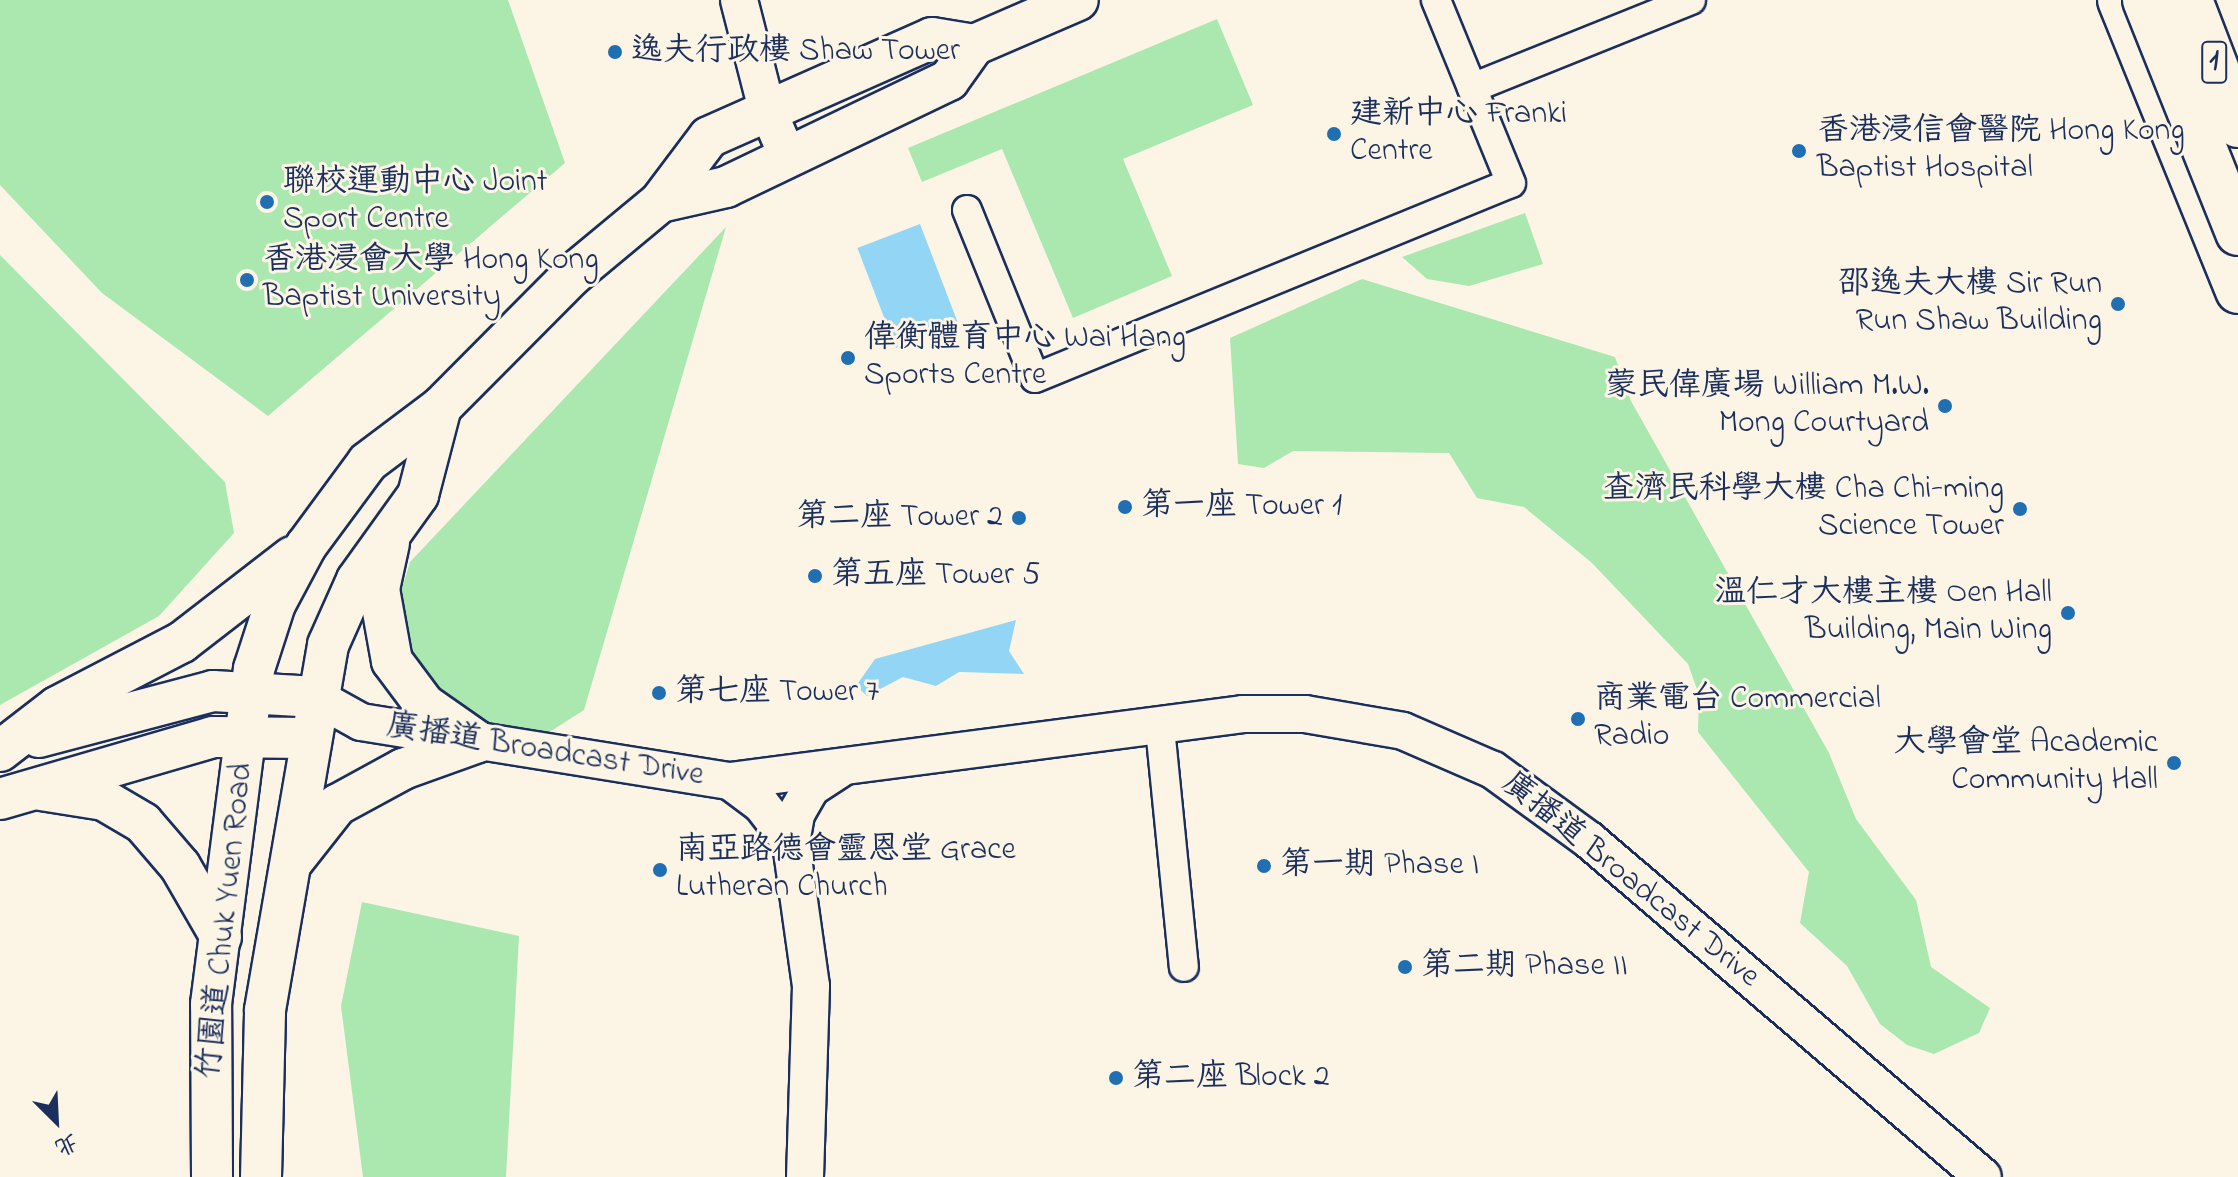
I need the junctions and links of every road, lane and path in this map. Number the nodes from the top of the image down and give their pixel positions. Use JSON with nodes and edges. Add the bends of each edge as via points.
{"nodes":[{"id":1,"x":739,"y":0,"type":"edge"},
{"id":2,"x":1078,"y":0,"type":"edge"},
{"id":3,"x":1436,"y":0,"type":"edge"},
{"id":4,"x":1691,"y":0,"type":"edge"},
{"id":5,"x":2177,"y":0,"type":"edge"},
{"id":6,"x":2190,"y":0,"type":"edge"},
{"id":7,"x":2216,"y":0,"type":"edge"},
{"id":8,"x":2131,"y":6,"type":"edge"},
{"id":9,"x":974,"y":45,"type":"junction"},
{"id":10,"x":2237,"y":57,"type":"edge"},
{"id":11,"x":1472,"y":88,"type":"junction"},
{"id":12,"x":2152,"y":88,"type":"junction"},
{"id":13,"x":766,"y":106,"type":"junction"},
{"id":14,"x":2238,"y":125,"type":"edge"},
{"id":15,"x":786,"y":153,"type":"junction"},
{"id":16,"x":660,"y":202,"type":"junction"},
{"id":17,"x":967,"y":210,"type":"dead end"},
{"id":18,"x":2238,"y":233,"type":"edge"},
{"id":19,"x":2238,"y":291,"type":"edge"},
{"id":20,"x":441,"y":407,"type":"junction"},
{"id":21,"x":392,"y":529,"type":"junction"},
{"id":22,"x":306,"y":546,"type":"junction"},
{"id":23,"x":316,"y":697,"type":"junction"},
{"id":24,"x":249,"y":713,"type":"junction"},
{"id":25,"x":361,"y":722,"type":"junction"},
{"id":26,"x":1160,"y":728,"type":"junction"},
{"id":27,"x":308,"y":738,"type":"junction"},
{"id":28,"x":478,"y":742,"type":"junction"},
{"id":29,"x":0,"y":751,"type":"edge"},
{"id":30,"x":839,"y":770,"type":"junction"},
{"id":31,"x":730,"y":781,"type":"junction"},
{"id":32,"x":15,"y":794,"type":"edge"},
{"id":33,"x":791,"y":843,"type":"junction"},
{"id":34,"x":281,"y":892,"type":"junction"},
{"id":35,"x":221,"y":937,"type":"junction"},
{"id":36,"x":1184,"y":967,"type":"dead end"},
{"id":37,"x":212,"y":1177,"type":"edge"},
{"id":38,"x":261,"y":1177,"type":"edge"},
{"id":39,"x":805,"y":1177,"type":"edge"},
{"id":40,"x":1983,"y":1177,"type":"edge"}],
"edges":[{"from":1,"to":13,"type":"street"},
{"from":2,"to":9,"type":"main road"},
{"from":3,"to":11,"type":"street"},
{"from":4,"to":11,"type":"street"},
{"from":5,"to":8,"type":"main road"},
{"from":6,"to":14,"type":"main road","number":"1","bridge":true},
{"from":7,"to":10,"type":"main road"},
{"from":8,"to":12,"type":"main road"},
{"from":8,"to":18,"type":"main road","number":"1","bridge":true},
{"from":9,"to":13,"type":"main road","via":[[932,38]]},
{"from":9,"to":15,"type":"main road","via":[[949,80]]},
{"from":10,"to":12,"type":"main road"},
{"from":11,"to":17,"type":"street","via":[[1511,183],[1035,378]]},
{"from":12,"to":19,"type":"main road"},
{"from":13,"to":15,"type":"street"},
{"from":13,"to":16,"type":"main road","via":[[709,137]]},
{"from":15,"to":16,"type":"main road","via":[[726,187]]},
{"from":16,"to":20,"type":"main road","via":[[571,276]]},
{"from":20,"to":21,"type":"main road","name":"竹園道 Chuk Yuen Road","via":[[418,495]]},
{"from":20,"to":22,"type":"main road","via":[[368,462]]},
{"from":21,"to":23,"type":"main road","name":"竹園道 Chuk Yuen Road","via":[[336,620]]},
{"from":21,"to":28,"type":"main road","via":[[379,589],[392,661],[424,704]]},
{"from":22,"to":24,"type":"main road","name":"竹園道 Chuk Yuen Road","via":[[260,640]]},
{"from":22,"to":29,"type":"main road","via":[[182,642],[57,707]]},
{"from":23,"to":24,"type":"main road"},
{"from":23,"to":25,"type":"street","name":"廣播道 Broadcast Drive"},
{"from":23,"to":27,"type":"main road","name":"竹園道 Chuk Yuen Road"},
{"from":24,"to":27,"type":"main road"},
{"from":24,"to":29,"type":"main road","via":[[191,694]]},
{"from":24,"to":32,"type":"main road","via":[[172,745]]},
{"from":24,"to":35,"type":"main road","name":"竹園道 Chuk Yuen Road"},
{"from":25,"to":27,"type":"street","name":"廣播道 Broadcast Drive"},
{"from":25,"to":28,"type":"street","name":"廣播道 Broadcast Drive"},
{"from":26,"to":30,"type":"street","name":"廣播道 Broadcast Drive"},
{"from":26,"to":36,"type":"street"},
{"from":26,"to":40,"type":"street","name":"廣播道 Broadcast Drive","via":[[1273,713],[1351,719],[1422,737],[1493,770],[1589,840]]},
{"from":27,"to":34,"type":"main road","name":"竹園道 Chuk Yuen Road"},
{"from":28,"to":31,"type":"street","name":"廣播道 Broadcast Drive"},
{"from":28,"to":34,"type":"main road","via":[[403,769],[337,805],[296,854]]},
{"from":30,"to":31,"type":"street","name":"廣播道 Broadcast Drive"},
{"from":30,"to":33,"type":"street","name":"廣播道 Broadcast Drive","via":[[811,788],[796,814]]},
{"from":31,"to":33,"type":"street","name":"廣播道 Broadcast Drive","via":[[761,804]]},
{"from":32,"to":35,"type":"main road","via":[[104,800],[143,823],[180,866]]},
{"from":33,"to":39,"type":"street","name":"廣播道 Broadcast Drive","via":[[811,986]]},
{"from":34,"to":38,"type":"main road","name":"竹園道 Chuk Yuen Road","via":[[259,1090]]},
{"from":35,"to":37,"type":"main road","name":"竹園道 Chuk Yuen Road","via":[[211,1004]]}]}
